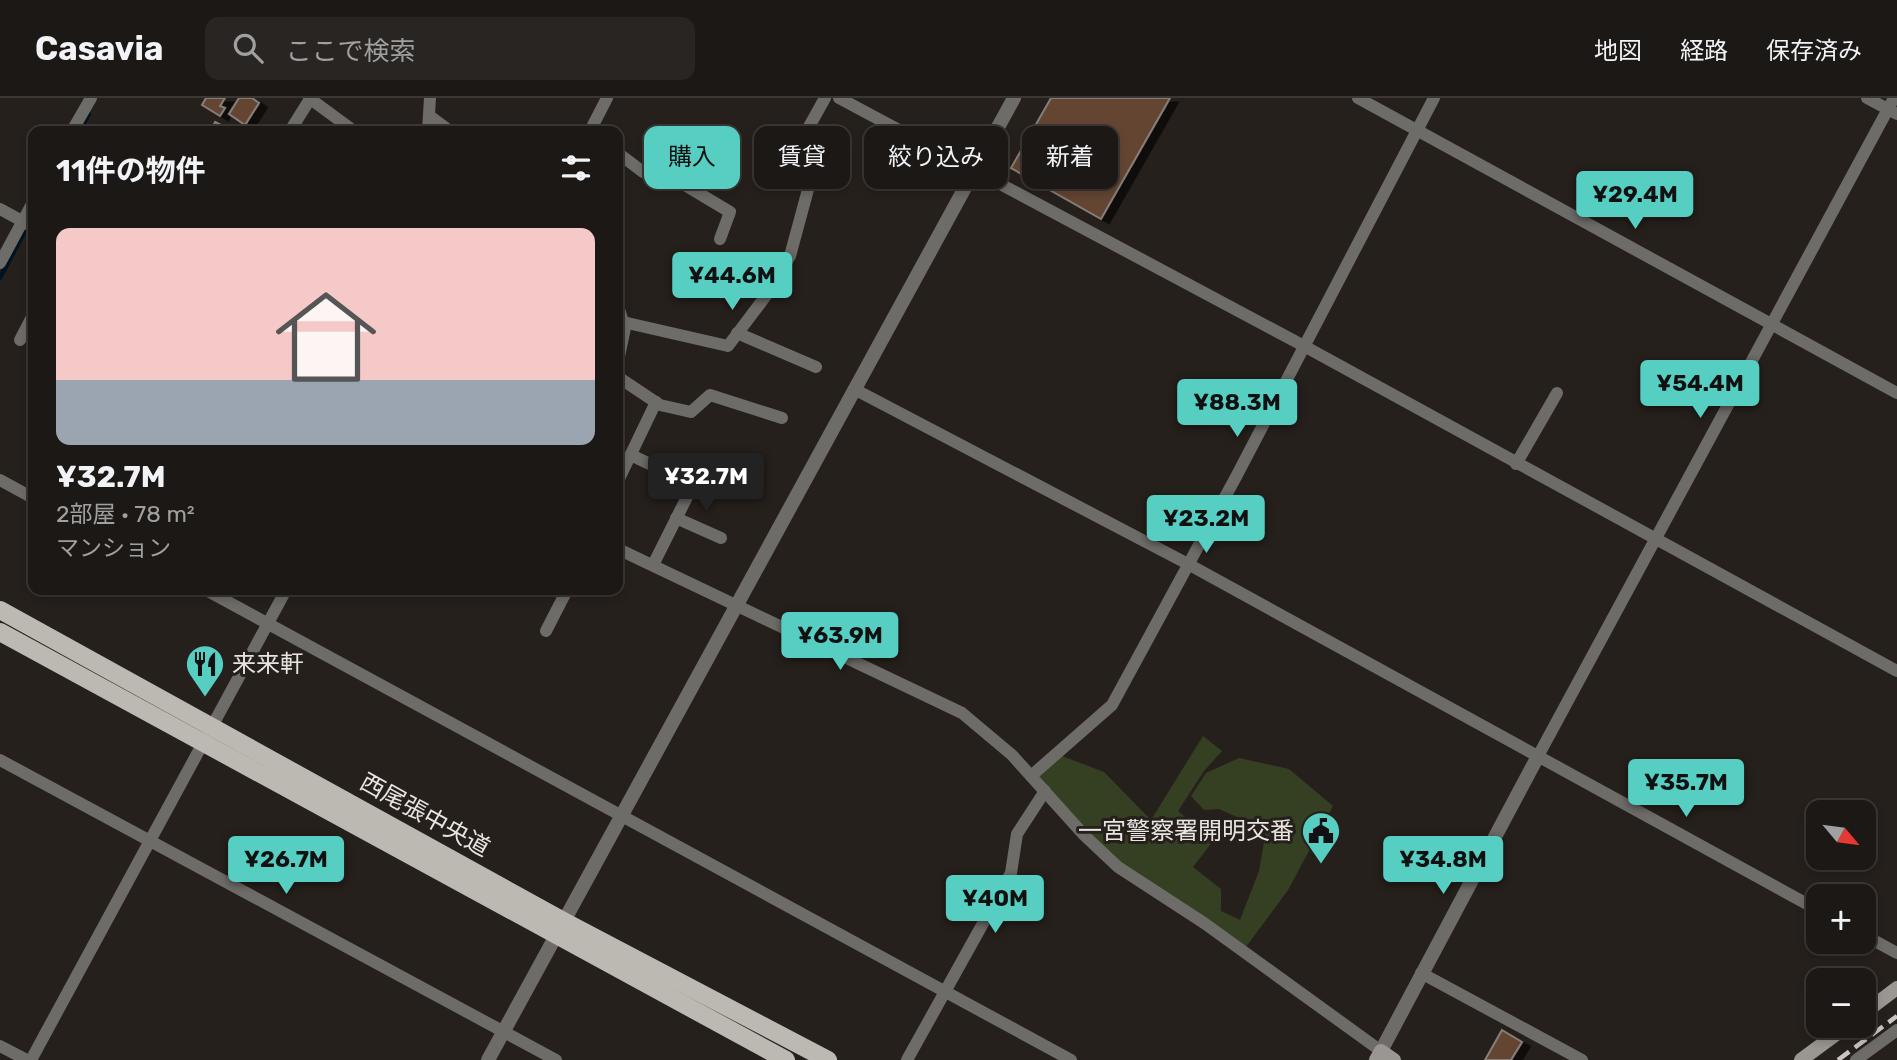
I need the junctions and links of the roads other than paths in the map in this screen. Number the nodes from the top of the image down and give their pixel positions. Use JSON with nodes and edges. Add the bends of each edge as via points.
{"nodes":[{"id":1,"x":91,"y":98,"type":"edge"},
{"id":2,"x":430,"y":98,"type":"edge"},
{"id":3,"x":607,"y":98,"type":"edge"},
{"id":4,"x":825,"y":98,"type":"edge"},
{"id":5,"x":839,"y":98,"type":"edge"},
{"id":6,"x":1014,"y":98,"type":"edge"},
{"id":7,"x":1358,"y":98,"type":"edge"},
{"id":8,"x":1434,"y":98,"type":"edge"},
{"id":9,"x":1867,"y":98,"type":"edge"},
{"id":10,"x":309,"y":99,"type":"edge"},
{"id":11,"x":1893,"y":107,"type":"edge"},
{"id":12,"x":431,"y":117,"type":"junction"},
{"id":13,"x":75,"y":126,"type":"edge"},
{"id":14,"x":293,"y":126,"type":"edge"},
{"id":15,"x":347,"y":126,"type":"edge"},
{"id":16,"x":429,"y":126,"type":"edge"},
{"id":17,"x":443,"y":126,"type":"edge"},
{"id":18,"x":593,"y":126,"type":"edge"},
{"id":19,"x":890,"y":126,"type":"edge"},
{"id":20,"x":999,"y":126,"type":"edge"},
{"id":21,"x":1418,"y":129,"type":"junction"},
{"id":22,"x":623,"y":157,"type":"edge"},
{"id":23,"x":965,"y":189,"type":"edge"},
{"id":24,"x":1006,"y":189,"type":"edge"},
{"id":25,"x":0,"y":209,"type":"edge"},
{"id":26,"x":28,"y":224,"type":"edge"},
{"id":27,"x":720,"y":239,"type":"dead end"},
{"id":28,"x":0,"y":263,"type":"edge"},
{"id":29,"x":717,"y":273,"type":"dead end"},
{"id":30,"x":771,"y":288,"type":"junction"},
{"id":31,"x":623,"y":322,"type":"edge"},
{"id":32,"x":28,"y":325,"type":"edge"},
{"id":33,"x":1771,"y":326,"type":"junction"},
{"id":34,"x":737,"y":334,"type":"junction"},
{"id":35,"x":20,"y":340,"type":"dead end"},
{"id":36,"x":1304,"y":346,"type":"junction"},
{"id":37,"x":816,"y":367,"type":"dead end"},
{"id":38,"x":623,"y":380,"type":"edge"},
{"id":39,"x":854,"y":389,"type":"junction"},
{"id":40,"x":1557,"y":393,"type":"dead end"},
{"id":41,"x":1897,"y":393,"type":"edge"},
{"id":42,"x":656,"y":402,"type":"junction"},
{"id":43,"x":782,"y":418,"type":"dead end"},
{"id":44,"x":631,"y":455,"type":"junction"},
{"id":45,"x":1516,"y":464,"type":"junction"},
{"id":46,"x":623,"y":471,"type":"edge"},
{"id":47,"x":0,"y":480,"type":"edge"},
{"id":48,"x":28,"y":495,"type":"edge"},
{"id":49,"x":676,"y":518,"type":"junction"},
{"id":50,"x":722,"y":538,"type":"dead end"},
{"id":51,"x":1653,"y":540,"type":"junction"},
{"id":52,"x":623,"y":551,"type":"edge"},
{"id":53,"x":653,"y":565,"type":"junction"},
{"id":54,"x":1188,"y":565,"type":"junction"},
{"id":55,"x":215,"y":595,"type":"edge"},
{"id":56,"x":284,"y":595,"type":"edge"},
{"id":57,"x":564,"y":595,"type":"edge"},
{"id":58,"x":738,"y":605,"type":"junction"},
{"id":59,"x":0,"y":610,"type":"edge"},
{"id":60,"x":269,"y":624,"type":"junction"},
{"id":61,"x":546,"y":631,"type":"dead end"},
{"id":62,"x":0,"y":632,"type":"edge"},
{"id":63,"x":1897,"y":671,"type":"edge"},
{"id":64,"x":213,"y":726,"type":"junction"},
{"id":65,"x":204,"y":744,"type":"junction"},
{"id":66,"x":1537,"y":758,"type":"junction"},
{"id":67,"x":0,"y":760,"type":"edge"},
{"id":68,"x":1031,"y":776,"type":"junction"},
{"id":69,"x":1045,"y":791,"type":"junction"},
{"id":70,"x":623,"y":816,"type":"junction"},
{"id":71,"x":149,"y":843,"type":"junction"},
{"id":72,"x":1806,"y":904,"type":"edge"},
{"id":73,"x":561,"y":929,"type":"junction"},
{"id":74,"x":1876,"y":942,"type":"edge"},
{"id":75,"x":1897,"y":953,"type":"edge"},
{"id":76,"x":1421,"y":973,"type":"junction"},
{"id":77,"x":1897,"y":988,"type":"edge"},
{"id":78,"x":944,"y":991,"type":"junction"},
{"id":79,"x":1876,"y":1004,"type":"edge"},
{"id":80,"x":505,"y":1030,"type":"junction"},
{"id":81,"x":1897,"y":1030,"type":"edge"},
{"id":82,"x":1831,"y":1038,"type":"edge"},
{"id":83,"x":0,"y":1046,"type":"edge"},
{"id":84,"x":1379,"y":1056,"type":"edge"},
{"id":85,"x":29,"y":1060,"type":"edge"},
{"id":86,"x":488,"y":1060,"type":"edge"},
{"id":87,"x":556,"y":1060,"type":"edge"},
{"id":88,"x":786,"y":1060,"type":"edge"},
{"id":89,"x":828,"y":1060,"type":"edge"},
{"id":90,"x":907,"y":1060,"type":"edge"},
{"id":91,"x":1071,"y":1060,"type":"edge"},
{"id":92,"x":1394,"y":1060,"type":"edge"},
{"id":93,"x":1582,"y":1060,"type":"edge"},
{"id":94,"x":1801,"y":1060,"type":"edge"},
{"id":95,"x":1856,"y":1060,"type":"edge"}],
"edges":[{"from":1,"to":13,"type":"street"},
{"from":2,"to":12,"type":"street"},
{"from":3,"to":18,"type":"street"},
{"from":4,"to":30,"type":"street","via":[[792,159],[813,171],[790,256]]},
{"from":5,"to":19,"type":"street"},
{"from":6,"to":20,"type":"street"},
{"from":7,"to":21,"type":"street"},
{"from":8,"to":21,"type":"street"},
{"from":9,"to":11,"type":"street"},
{"from":10,"to":14,"type":"street"},
{"from":10,"to":15,"type":"street"},
{"from":11,"to":33,"type":"street"},
{"from":12,"to":16,"type":"street"},
{"from":12,"to":17,"type":"street"},
{"from":21,"to":33,"type":"street"},
{"from":21,"to":36,"type":"street"},
{"from":22,"to":27,"type":"street","via":[[643,172],[685,185],[730,212]]},
{"from":23,"to":39,"type":"street"},
{"from":24,"to":36,"type":"street"},
{"from":25,"to":26,"type":"street"},
{"from":26,"to":28,"type":"street"},
{"from":29,"to":30,"type":"street"},
{"from":30,"to":34,"type":"street"},
{"from":31,"to":34,"type":"street","via":[[722,346],[728,346]]},
{"from":32,"to":35,"type":"street"},
{"from":33,"to":41,"type":"street"},
{"from":33,"to":51,"type":"street"},
{"from":34,"to":37,"type":"street"},
{"from":36,"to":45,"type":"street"},
{"from":36,"to":54,"type":"street"},
{"from":38,"to":42,"type":"street"},
{"from":39,"to":54,"type":"street"},
{"from":39,"to":58,"type":"street"},
{"from":40,"to":45,"type":"street"},
{"from":42,"to":43,"type":"street","via":[[691,412],[710,395]]},
{"from":42,"to":44,"type":"street"},
{"from":44,"to":46,"type":"street"},
{"from":44,"to":49,"type":"street","via":[[693,485]]},
{"from":45,"to":51,"type":"street"},
{"from":47,"to":48,"type":"street"},
{"from":49,"to":50,"type":"street"},
{"from":49,"to":53,"type":"street"},
{"from":51,"to":63,"type":"street"},
{"from":51,"to":66,"type":"street"},
{"from":52,"to":53,"type":"street"},
{"from":53,"to":58,"type":"street"},
{"from":54,"to":66,"type":"street"},
{"from":54,"to":68,"type":"street","via":[[1112,705]]},
{"from":55,"to":60,"type":"street"},
{"from":56,"to":60,"type":"street"},
{"from":57,"to":61,"type":"street"},
{"from":58,"to":68,"type":"street","via":[[962,713]]},
{"from":58,"to":70,"type":"street"},
{"from":59,"to":64,"type":"main road","name":"西尾張中央道"},
{"from":60,"to":64,"type":"street"},
{"from":60,"to":70,"type":"street"},
{"from":62,"to":65,"type":"main road","name":"西尾張中央道"},
{"from":64,"to":65,"type":"street"},
{"from":64,"to":73,"type":"main road","name":"西尾張中央道"},
{"from":65,"to":71,"type":"street"},
{"from":65,"to":73,"type":"main road","name":"西尾張中央道"},
{"from":66,"to":72,"type":"street"},
{"from":66,"to":76,"type":"street"},
{"from":67,"to":71,"type":"street"},
{"from":68,"to":69,"type":"street"},
{"from":69,"to":78,"type":"street","via":[[1017,834],[1011,873]]},
{"from":69,"to":84,"type":"street","via":[[1118,867],[1204,923]]},
{"from":70,"to":73,"type":"street"},
{"from":70,"to":78,"type":"street"},
{"from":71,"to":80,"type":"street"},
{"from":71,"to":85,"type":"street"},
{"from":73,"to":80,"type":"street"},
{"from":73,"to":88,"type":"main road","name":"西尾張中央道"},
{"from":73,"to":89,"type":"main road","name":"西尾張中央道"},
{"from":74,"to":75,"type":"street"},
{"from":76,"to":84,"type":"street"},
{"from":76,"to":93,"type":"street"},
{"from":77,"to":79,"type":"main road"},
{"from":78,"to":90,"type":"street"},
{"from":78,"to":91,"type":"street"},
{"from":80,"to":86,"type":"street"},
{"from":80,"to":87,"type":"street"},
{"from":81,"to":95,"type":"street"},
{"from":82,"to":94,"type":"main road"},
{"from":83,"to":85,"type":"street"},
{"from":84,"to":92,"type":"main road"}]}
